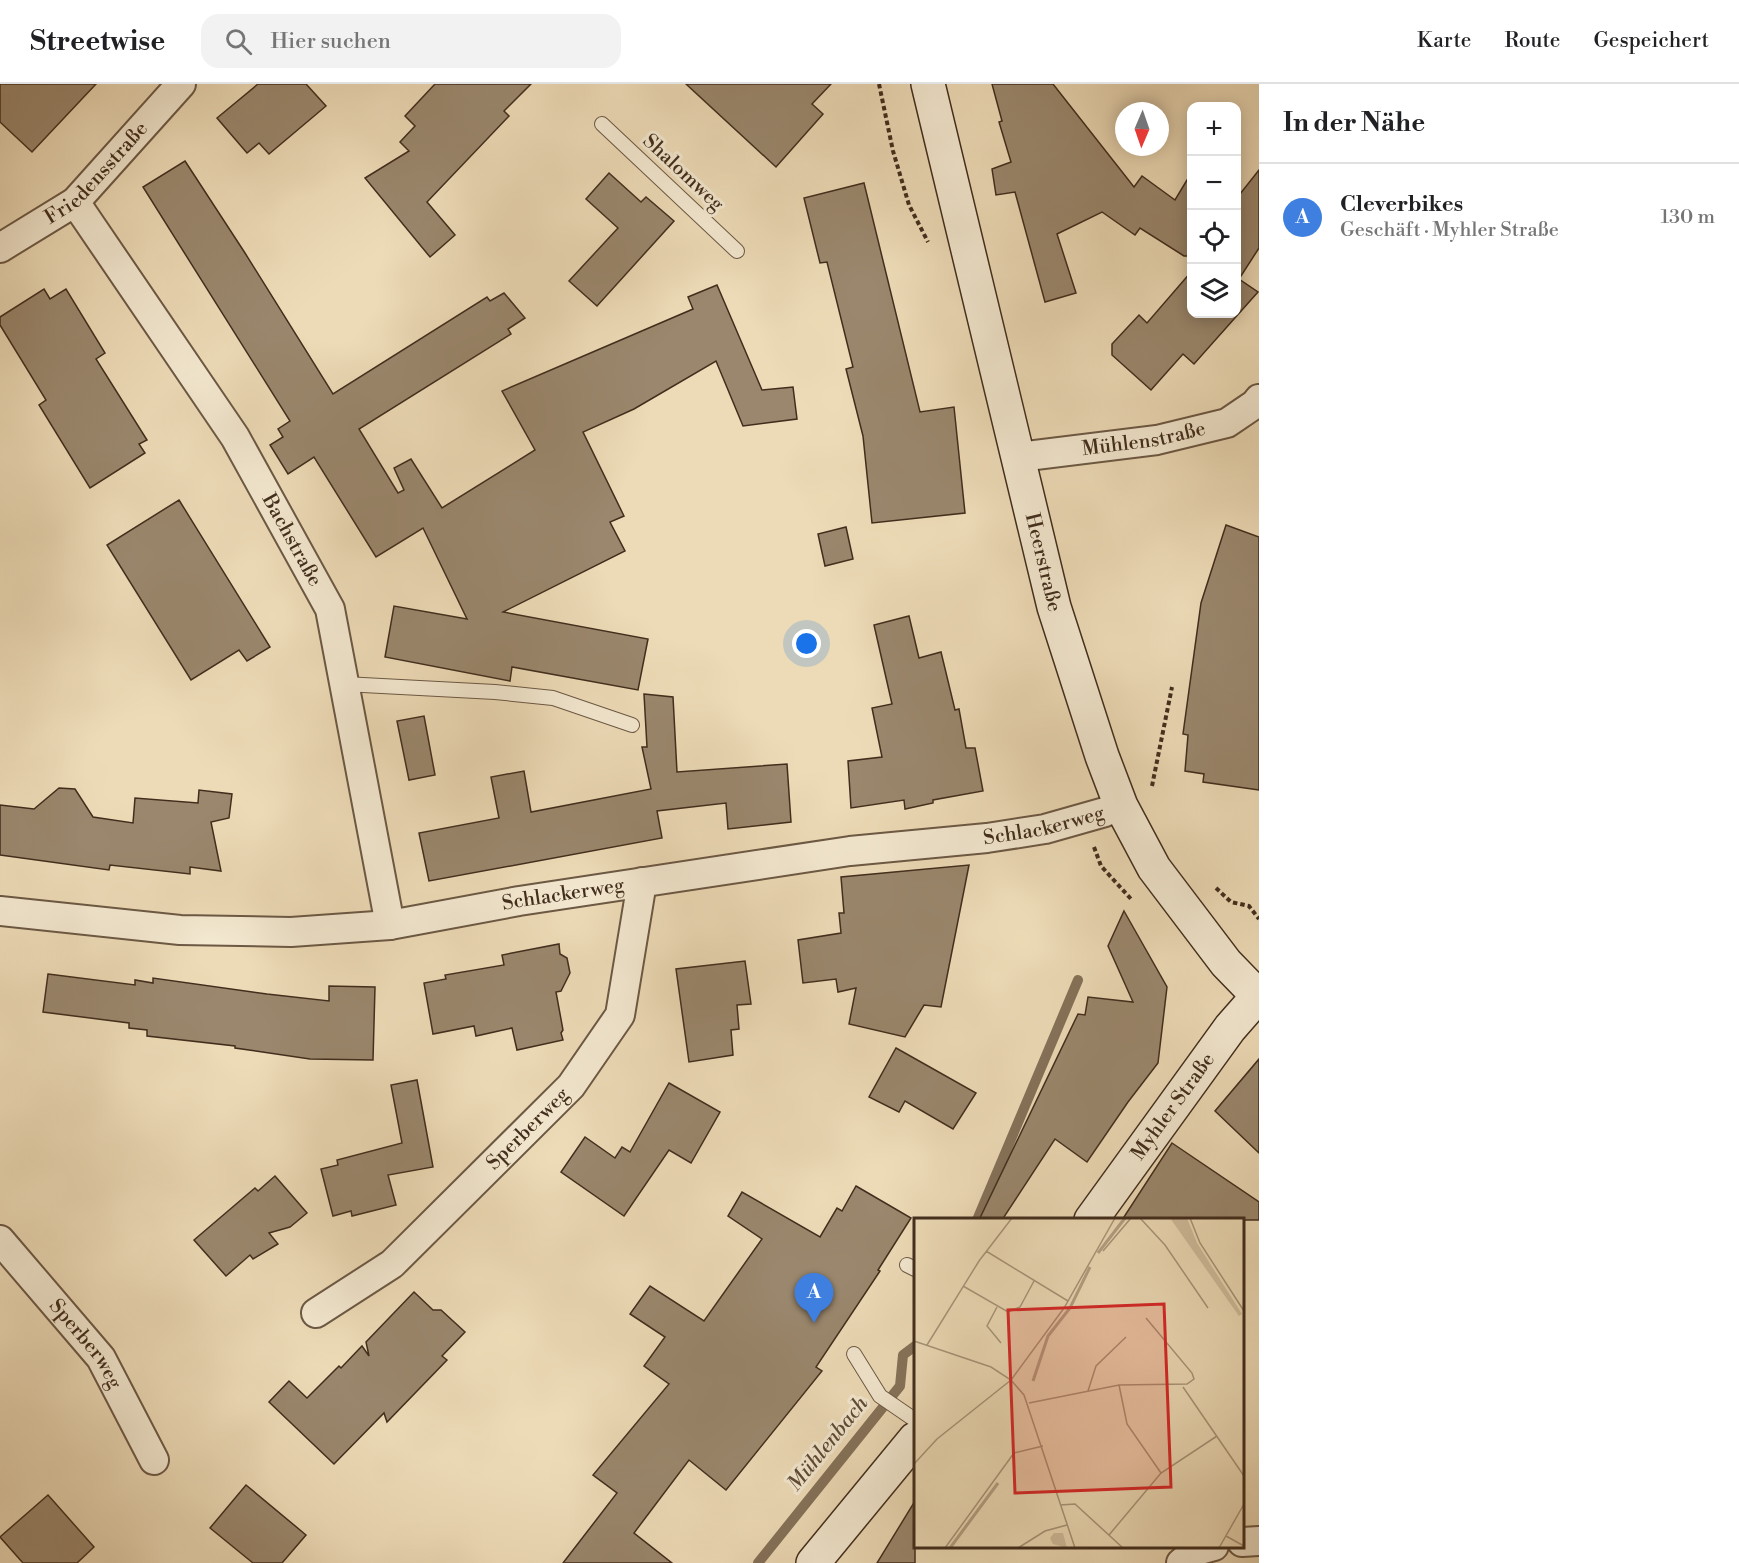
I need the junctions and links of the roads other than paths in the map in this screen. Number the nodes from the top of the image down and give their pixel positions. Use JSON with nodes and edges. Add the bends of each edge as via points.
{"nodes":[{"id":1,"x":181,"y":84,"type":"edge"},
{"id":2,"x":928,"y":84,"type":"edge"},
{"id":3,"x":602,"y":124,"type":"dead end"},
{"id":4,"x":75,"y":202,"type":"junction"},
{"id":5,"x":0,"y":248,"type":"edge"},
{"id":6,"x":736,"y":251,"type":"dead end"},
{"id":7,"x":1259,"y":399,"type":"edge"},
{"id":8,"x":1019,"y":457,"type":"junction"},
{"id":9,"x":344,"y":684,"type":"junction"},
{"id":10,"x":632,"y":725,"type":"dead end"},
{"id":11,"x":1121,"y":806,"type":"junction"},
{"id":12,"x":642,"y":882,"type":"junction"},
{"id":13,"x":0,"y":911,"type":"edge"},
{"id":14,"x":390,"y":925,"type":"junction"},
{"id":15,"x":1259,"y":996,"type":"edge"},
{"id":16,"x":1092,"y":1218,"type":"edge"},
{"id":17,"x":0,"y":1240,"type":"edge"},
{"id":18,"x":316,"y":1313,"type":"dead end"},
{"id":19,"x":854,"y":1354,"type":"dead end"},
{"id":20,"x":914,"y":1419,"type":"edge"},
{"id":21,"x":914,"y":1439,"type":"edge"},
{"id":22,"x":154,"y":1460,"type":"dead end"},
{"id":23,"x":1259,"y":1541,"type":"edge"},
{"id":24,"x":1244,"y":1542,"type":"edge"},
{"id":25,"x":1207,"y":1548,"type":"edge"},
{"id":26,"x":813,"y":1563,"type":"edge"},
{"id":27,"x":1181,"y":1563,"type":"edge"}],
"edges":[{"from":1,"to":4,"type":"street","name":"Friedensstraße"},
{"from":2,"to":8,"type":"main road","name":"Heerstraße"},
{"from":3,"to":6,"type":"lane","name":"Shalomweg"},
{"from":4,"to":5,"type":"street","name":"Friedensstraße"},
{"from":4,"to":9,"type":"street","name":"Bachstraße","via":[[236,437],[330,609]]},
{"from":7,"to":8,"type":"street","name":"Mühlenstraße","via":[[1227,423],[1157,440]]},
{"from":8,"to":11,"type":"main road","name":"Heerstraße","via":[[1054,607]]},
{"from":9,"to":10,"type":"lane","via":[[553,698]]},
{"from":9,"to":14,"type":"street","name":"Bachstraße"},
{"from":11,"to":12,"type":"street","name":"Schlackerweg","via":[[1044,829],[850,851]]},
{"from":11,"to":15,"type":"main road","name":"Heerstraße","via":[[1154,868],[1227,963]]},
{"from":12,"to":14,"type":"street","name":"Schlackerweg"},
{"from":12,"to":18,"type":"street","name":"Sperberweg","via":[[620,1015],[571,1086],[392,1264]]},
{"from":13,"to":14,"type":"street","name":"Schlackerweg","via":[[180,930],[291,932]]},
{"from":15,"to":16,"type":"main road","name":"Myhler Straße","via":[[1230,1028]]},
{"from":17,"to":22,"type":"street","name":"Sperberweg","via":[[101,1358]]},
{"from":19,"to":20,"type":"lane","via":[[880,1396]]},
{"from":21,"to":26,"type":"main road"},
{"from":23,"to":24,"type":"street"},
{"from":25,"to":27,"type":"street"}]}
